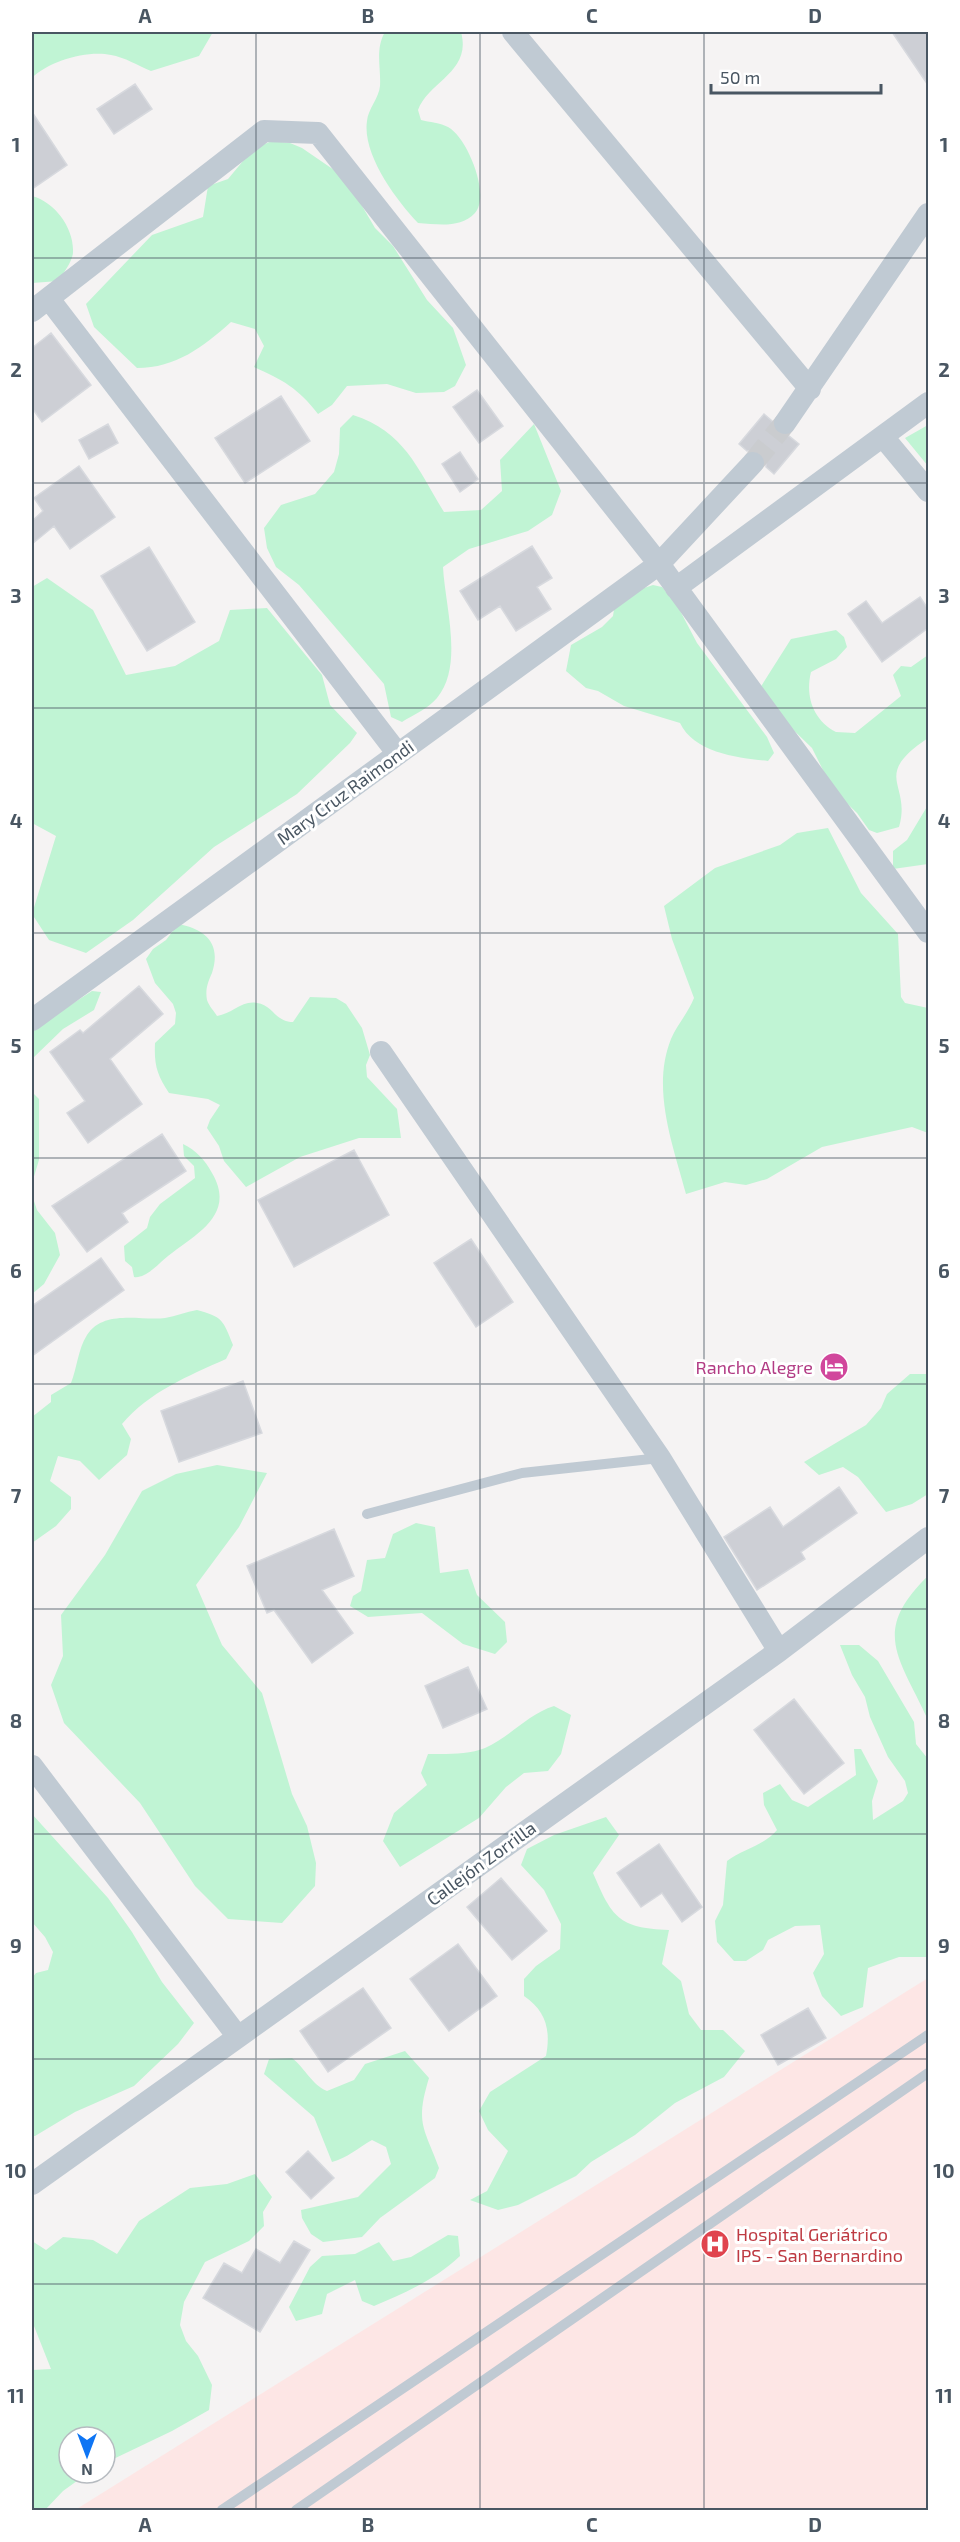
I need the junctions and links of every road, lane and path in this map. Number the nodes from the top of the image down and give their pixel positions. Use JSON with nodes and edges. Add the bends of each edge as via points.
{"nodes":[{"id":1,"x":513,"y":32,"type":"edge"},
{"id":2,"x":928,"y":214,"type":"edge"},
{"id":3,"x":40,"y":305,"type":"edge"},
{"id":4,"x":810,"y":389,"type":"junction"},
{"id":5,"x":928,"y":403,"type":"edge"},
{"id":6,"x":785,"y":423,"type":"tunnel mouth"},
{"id":7,"x":884,"y":438,"type":"junction"},
{"id":8,"x":753,"y":463,"type":"tunnel mouth"},
{"id":9,"x":928,"y":491,"type":"edge"},
{"id":10,"x":658,"y":564,"type":"junction"},
{"id":11,"x":676,"y":588,"type":"junction"},
{"id":12,"x":398,"y":754,"type":"junction"},
{"id":13,"x":927,"y":927,"type":"edge"},
{"id":14,"x":34,"y":1012,"type":"edge"},
{"id":15,"x":381,"y":1052,"type":"dead end"},
{"id":16,"x":660,"y":1458,"type":"junction"},
{"id":17,"x":368,"y":1514,"type":"dead end"},
{"id":18,"x":928,"y":1538,"type":"edge"},
{"id":19,"x":779,"y":1651,"type":"junction"},
{"id":20,"x":32,"y":1766,"type":"edge"},
{"id":21,"x":928,"y":2036,"type":"edge"},
{"id":22,"x":238,"y":2037,"type":"junction"},
{"id":23,"x":928,"y":2073,"type":"edge"},
{"id":24,"x":32,"y":2184,"type":"edge"},
{"id":25,"x":222,"y":2511,"type":"edge"},
{"id":26,"x":296,"y":2511,"type":"edge"}],
"edges":[{"from":1,"to":4,"type":"street"},
{"from":2,"to":4,"type":"street"},
{"from":3,"to":10,"type":"street","via":[[264,131],[318,133]]},
{"from":3,"to":12,"type":"street"},
{"from":4,"to":6,"type":"street"},
{"from":5,"to":7,"type":"street"},
{"from":7,"to":9,"type":"street"},
{"from":7,"to":11,"type":"street"},
{"from":8,"to":10,"type":"street","name":"Mary Cruz Raimondi"},
{"from":10,"to":11,"type":"street"},
{"from":10,"to":12,"type":"street","name":"Mary Cruz Raimondi"},
{"from":11,"to":13,"type":"street"},
{"from":12,"to":14,"type":"street","name":"Mary Cruz Raimondi"},
{"from":15,"to":16,"type":"street"},
{"from":16,"to":17,"type":"lane","via":[[522,1473]]},
{"from":16,"to":19,"type":"street"},
{"from":18,"to":19,"type":"street","name":"Callejón Zorrilla"},
{"from":19,"to":22,"type":"street","name":"Callejón Zorrilla"},
{"from":20,"to":22,"type":"street"},
{"from":21,"to":25,"type":"lane"},
{"from":22,"to":24,"type":"street","name":"Callejón Zorrilla"},
{"from":23,"to":26,"type":"lane"}]}
